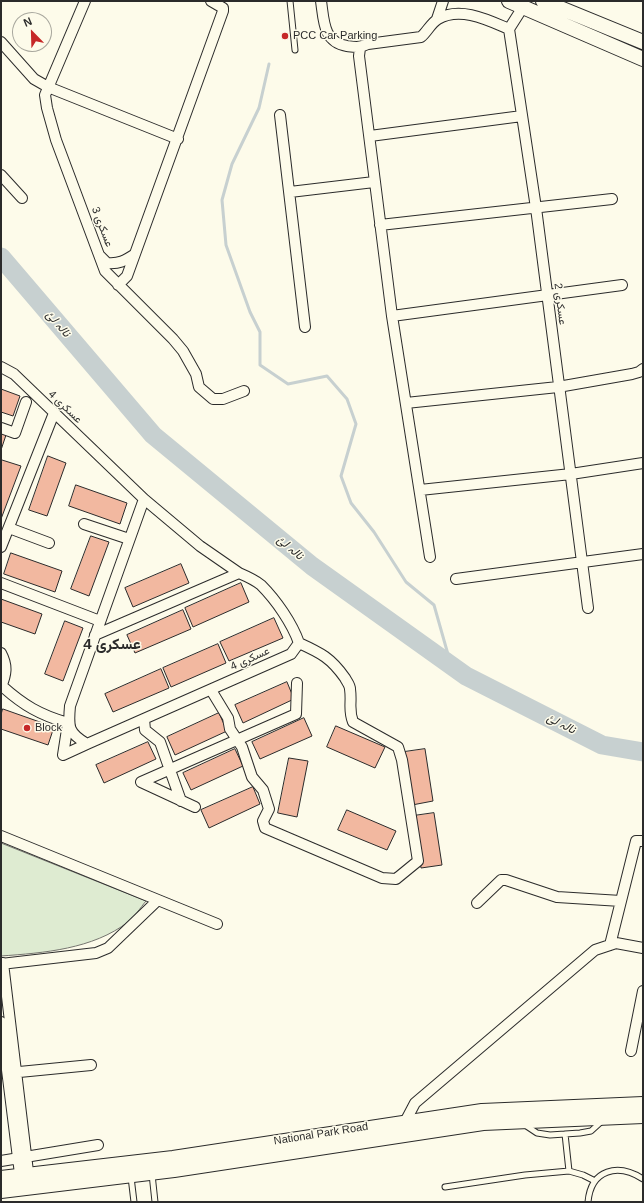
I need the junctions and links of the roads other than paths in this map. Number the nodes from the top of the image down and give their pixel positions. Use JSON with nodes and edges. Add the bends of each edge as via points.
{"nodes":[{"id":1,"x":85,"y":1,"type":"edge"},
{"id":2,"x":211,"y":1,"type":"edge"},
{"id":3,"x":290,"y":1,"type":"edge"},
{"id":4,"x":321,"y":1,"type":"edge"},
{"id":5,"x":443,"y":1,"type":"edge"},
{"id":6,"x":509,"y":1,"type":"edge"},
{"id":7,"x":543,"y":1,"type":"edge"},
{"id":8,"x":523,"y":7,"type":"junction"},
{"id":9,"x":436,"y":19,"type":"junction"},
{"id":10,"x":509,"y":29,"type":"junction"},
{"id":11,"x":1,"y":42,"type":"edge"},
{"id":12,"x":643,"y":42,"type":"edge"},
{"id":13,"x":360,"y":48,"type":"junction"},
{"id":14,"x":296,"y":50,"type":"dead end"},
{"id":15,"x":643,"y":60,"type":"edge"},
{"id":16,"x":48,"y":87,"type":"junction"},
{"id":17,"x":280,"y":115,"type":"dead end"},
{"id":18,"x":522,"y":116,"type":"junction"},
{"id":19,"x":370,"y":136,"type":"junction"},
{"id":20,"x":178,"y":139,"type":"junction"},
{"id":21,"x":1,"y":175,"type":"edge"},
{"id":22,"x":374,"y":182,"type":"junction"},
{"id":23,"x":290,"y":192,"type":"junction"},
{"id":24,"x":22,"y":198,"type":"dead end"},
{"id":25,"x":612,"y":199,"type":"dead end"},
{"id":26,"x":536,"y":208,"type":"junction"},
{"id":27,"x":380,"y":225,"type":"junction"},
{"id":28,"x":135,"y":254,"type":"junction"},
{"id":29,"x":100,"y":256,"type":"junction"},
{"id":30,"x":622,"y":284,"type":"dead end"},
{"id":31,"x":118,"y":285,"type":"junction"},
{"id":32,"x":547,"y":295,"type":"junction"},
{"id":33,"x":392,"y":316,"type":"junction"},
{"id":34,"x":305,"y":327,"type":"dead end"},
{"id":35,"x":1,"y":367,"type":"edge"},
{"id":36,"x":643,"y":369,"type":"edge"},
{"id":37,"x":558,"y":387,"type":"junction"},
{"id":38,"x":244,"y":391,"type":"dead end"},
{"id":39,"x":26,"y":402,"type":"dead end"},
{"id":40,"x":406,"y":403,"type":"junction"},
{"id":41,"x":54,"y":413,"type":"junction"},
{"id":42,"x":1,"y":428,"type":"edge"},
{"id":43,"x":643,"y":463,"type":"edge"},
{"id":44,"x":571,"y":474,"type":"junction"},
{"id":45,"x":420,"y":490,"type":"junction"},
{"id":46,"x":144,"y":499,"type":"junction"},
{"id":47,"x":84,"y":524,"type":"dead end"},
{"id":48,"x":9,"y":528,"type":"junction"},
{"id":49,"x":129,"y":539,"type":"junction"},
{"id":50,"x":49,"y":542,"type":"dead end"},
{"id":51,"x":1,"y":547,"type":"edge"},
{"id":52,"x":643,"y":554,"type":"edge"},
{"id":53,"x":430,"y":557,"type":"dead end"},
{"id":54,"x":581,"y":563,"type":"junction"},
{"id":55,"x":239,"y":573,"type":"junction"},
{"id":56,"x":456,"y":579,"type":"dead end"},
{"id":57,"x":1,"y":583,"type":"edge"},
{"id":58,"x":588,"y":608,"type":"dead end"},
{"id":59,"x":100,"y":621,"type":"junction"},
{"id":60,"x":95,"y":635,"type":"junction"},
{"id":61,"x":299,"y":643,"type":"junction"},
{"id":62,"x":1,"y":653,"type":"edge"},
{"id":63,"x":297,"y":683,"type":"dead end"},
{"id":64,"x":1,"y":687,"type":"edge"},
{"id":65,"x":211,"y":690,"type":"junction"},
{"id":66,"x":144,"y":719,"type":"junction"},
{"id":67,"x":68,"y":723,"type":"junction"},
{"id":68,"x":236,"y":740,"type":"junction"},
{"id":69,"x":87,"y":744,"type":"junction"},
{"id":70,"x":170,"y":770,"type":"junction"},
{"id":71,"x":181,"y":801,"type":"junction"},
{"id":72,"x":195,"y":807,"type":"dead end"},
{"id":73,"x":1,"y":836,"type":"edge"},
{"id":74,"x":643,"y":841,"type":"edge"},
{"id":75,"x":158,"y":900,"type":"junction"},
{"id":76,"x":621,"y":901,"type":"junction"},
{"id":77,"x":476,"y":903,"type":"dead end"},
{"id":78,"x":217,"y":924,"type":"dead end"},
{"id":79,"x":610,"y":945,"type":"junction"},
{"id":80,"x":643,"y":948,"type":"edge"},
{"id":81,"x":2,"y":964,"type":"edge"},
{"id":82,"x":643,"y":990,"type":"edge"},
{"id":83,"x":1,"y":1022,"type":"edge"},
{"id":84,"x":631,"y":1050,"type":"dead end"},
{"id":85,"x":91,"y":1065,"type":"dead end"},
{"id":86,"x":8,"y":1073,"type":"edge"},
{"id":87,"x":643,"y":1104,"type":"edge"},
{"id":88,"x":643,"y":1116,"type":"edge"},
{"id":89,"x":604,"y":1118,"type":"junction"},
{"id":90,"x":405,"y":1122,"type":"junction"},
{"id":91,"x":521,"y":1122,"type":"junction"},
{"id":92,"x":565,"y":1134,"type":"junction"},
{"id":93,"x":98,"y":1145,"type":"dead end"},
{"id":94,"x":22,"y":1158,"type":"junction"},
{"id":95,"x":1,"y":1161,"type":"edge"},
{"id":96,"x":569,"y":1171,"type":"junction"},
{"id":97,"x":152,"y":1173,"type":"junction"},
{"id":98,"x":130,"y":1175,"type":"junction"},
{"id":99,"x":1,"y":1178,"type":"edge"},
{"id":100,"x":643,"y":1180,"type":"edge"},
{"id":101,"x":595,"y":1181,"type":"junction"},
{"id":102,"x":25,"y":1182,"type":"junction"},
{"id":103,"x":445,"y":1187,"type":"dead end"},
{"id":104,"x":1,"y":1190,"type":"edge"},
{"id":105,"x":134,"y":1202,"type":"edge"},
{"id":106,"x":155,"y":1202,"type":"edge"},
{"id":107,"x":588,"y":1202,"type":"edge"}],
"edges":[{"from":1,"to":16,"type":"street","name":"عسکری 3"},
{"from":2,"to":20,"type":"street","via":[[220,4],[223,11]]},
{"from":3,"to":14,"type":"lane"},
{"from":4,"to":13,"type":"street","via":[[326,33],[331,40],[341,45]]},
{"from":5,"to":9,"type":"street"},
{"from":6,"to":8,"type":"street"},
{"from":7,"to":12,"type":"street"},
{"from":8,"to":10,"type":"street"},
{"from":8,"to":15,"type":"street"},
{"from":9,"to":10,"type":"street","via":[[466,14]]},
{"from":9,"to":13,"type":"street","via":[[428,32],[421,37],[368,44]]},
{"from":10,"to":18,"type":"street","name":"عسکری 2"},
{"from":11,"to":16,"type":"street","via":[[34,79]]},
{"from":13,"to":19,"type":"street"},
{"from":16,"to":20,"type":"street"},
{"from":16,"to":29,"type":"street","name":"عسکری 3","via":[[45,96],[56,140]]},
{"from":17,"to":23,"type":"street"},
{"from":18,"to":19,"type":"street"},
{"from":18,"to":26,"type":"street","name":"عسکری 2"},
{"from":19,"to":22,"type":"street"},
{"from":20,"to":28,"type":"street"},
{"from":21,"to":24,"type":"street"},
{"from":22,"to":23,"type":"street"},
{"from":22,"to":27,"type":"street"},
{"from":23,"to":34,"type":"street"},
{"from":25,"to":26,"type":"street"},
{"from":26,"to":27,"type":"street"},
{"from":26,"to":32,"type":"street","name":"عسکری 2"},
{"from":27,"to":33,"type":"street"},
{"from":28,"to":29,"type":"street","via":[[118,264],[108,263]]},
{"from":28,"to":31,"type":"street","via":[[127,276]]},
{"from":29,"to":31,"type":"street","name":"عسکری 3","via":[[106,271]]},
{"from":30,"to":32,"type":"street"},
{"from":31,"to":38,"type":"street","name":"عسکری 3","via":[[174,339],[196,374],[199,387],[214,399]]},
{"from":32,"to":33,"type":"street"},
{"from":32,"to":37,"type":"street","name":"عسکری 2"},
{"from":33,"to":40,"type":"street"},
{"from":35,"to":41,"type":"street","name":"عسکری 4","via":[[14,374]]},
{"from":36,"to":37,"type":"street","via":[[632,374]]},
{"from":37,"to":40,"type":"street"},
{"from":37,"to":44,"type":"street","name":"عسکری 2"},
{"from":39,"to":42,"type":"street","via":[[14,433]]},
{"from":40,"to":45,"type":"street"},
{"from":41,"to":46,"type":"street","name":"عسکری 4"},
{"from":41,"to":48,"type":"street"},
{"from":43,"to":44,"type":"street"},
{"from":44,"to":45,"type":"street"},
{"from":44,"to":54,"type":"street","name":"عسکری 2"},
{"from":45,"to":53,"type":"street"},
{"from":46,"to":49,"type":"street"},
{"from":46,"to":55,"type":"street","name":"عسکری 4","via":[[200,546]]},
{"from":47,"to":49,"type":"street"},
{"from":48,"to":50,"type":"street"},
{"from":48,"to":51,"type":"street"},
{"from":49,"to":59,"type":"street"},
{"from":52,"to":54,"type":"street"},
{"from":54,"to":56,"type":"street"},
{"from":54,"to":58,"type":"street","name":"عسکری 2"},
{"from":55,"to":60,"type":"street"},
{"from":55,"to":61,"type":"street","via":[[260,584],[296,632]]},
{"from":57,"to":59,"type":"street"},
{"from":59,"to":60,"type":"street"},
{"from":60,"to":67,"type":"street","via":[[70,706]]},
{"from":61,"to":65,"type":"street","name":"عسکری 4","via":[[290,654]]},
{"from":61,"to":68,"type":"street","via":[[319,652],[336,664],[350,686],[349,711],[354,722],[398,747],[418,861],[396,879],[382,878],[265,828],[263,821],[269,809],[265,795],[252,777],[242,747]]},
{"from":62,"to":64,"type":"street","via":[[6,663],[6,675]]},
{"from":63,"to":68,"type":"street","via":[[296,714]]},
{"from":64,"to":67,"type":"street","via":[[27,707]]},
{"from":65,"to":66,"type":"street","name":"عسکری 4"},
{"from":65,"to":68,"type":"street","via":[[228,718]]},
{"from":66,"to":69,"type":"street","name":"عسکری 4"},
{"from":66,"to":70,"type":"street","via":[[145,730],[160,742]]},
{"from":67,"to":69,"type":"street","via":[[74,737]]},
{"from":67,"to":69,"type":"street","name":"عسکری 4","via":[[63,755]]},
{"from":68,"to":70,"type":"street"},
{"from":70,"to":71,"type":"street"},
{"from":70,"to":71,"type":"street","via":[[141,782]]},
{"from":71,"to":72,"type":"street"},
{"from":73,"to":75,"type":"street"},
{"from":74,"to":76,"type":"street","via":[[636,841]]},
{"from":75,"to":78,"type":"street"},
{"from":75,"to":81,"type":"street","via":[[108,948],[96,953]]},
{"from":76,"to":77,"type":"street","via":[[557,897],[501,880]]},
{"from":76,"to":79,"type":"street"},
{"from":79,"to":80,"type":"street","via":[[616,943]]},
{"from":79,"to":90,"type":"street","via":[[595,950],[416,1103]]},
{"from":81,"to":86,"type":"street"},
{"from":82,"to":84,"type":"street"},
{"from":83,"to":86,"type":"street"},
{"from":85,"to":86,"type":"street"},
{"from":86,"to":94,"type":"street"},
{"from":87,"to":90,"type":"street","name":"National Park Road","via":[[482,1111]]},
{"from":88,"to":89,"type":"street","name":"National Park Road"},
{"from":89,"to":91,"type":"street","name":"National Park Road"},
{"from":89,"to":92,"type":"lane","via":[[591,1131]]},
{"from":90,"to":102,"type":"street","name":"National Park Road"},
{"from":91,"to":92,"type":"lane","via":[[537,1133]]},
{"from":91,"to":97,"type":"street","name":"National Park Road","via":[[475,1124]]},
{"from":92,"to":96,"type":"lane"},
{"from":93,"to":94,"type":"street"},
{"from":94,"to":95,"type":"street"},
{"from":94,"to":102,"type":"street"},
{"from":96,"to":101,"type":"lane"},
{"from":96,"to":103,"type":"lane"},
{"from":97,"to":98,"type":"street","name":"National Park Road"},
{"from":97,"to":106,"type":"lane"},
{"from":98,"to":102,"type":"street","name":"National Park Road"},
{"from":98,"to":105,"type":"lane"},
{"from":99,"to":102,"type":"street","name":"National Park Road"},
{"from":100,"to":101,"type":"lane","via":[[622,1170],[610,1170]]},
{"from":101,"to":107,"type":"lane"},
{"from":102,"to":104,"type":"street","name":"National Park Road"}]}
